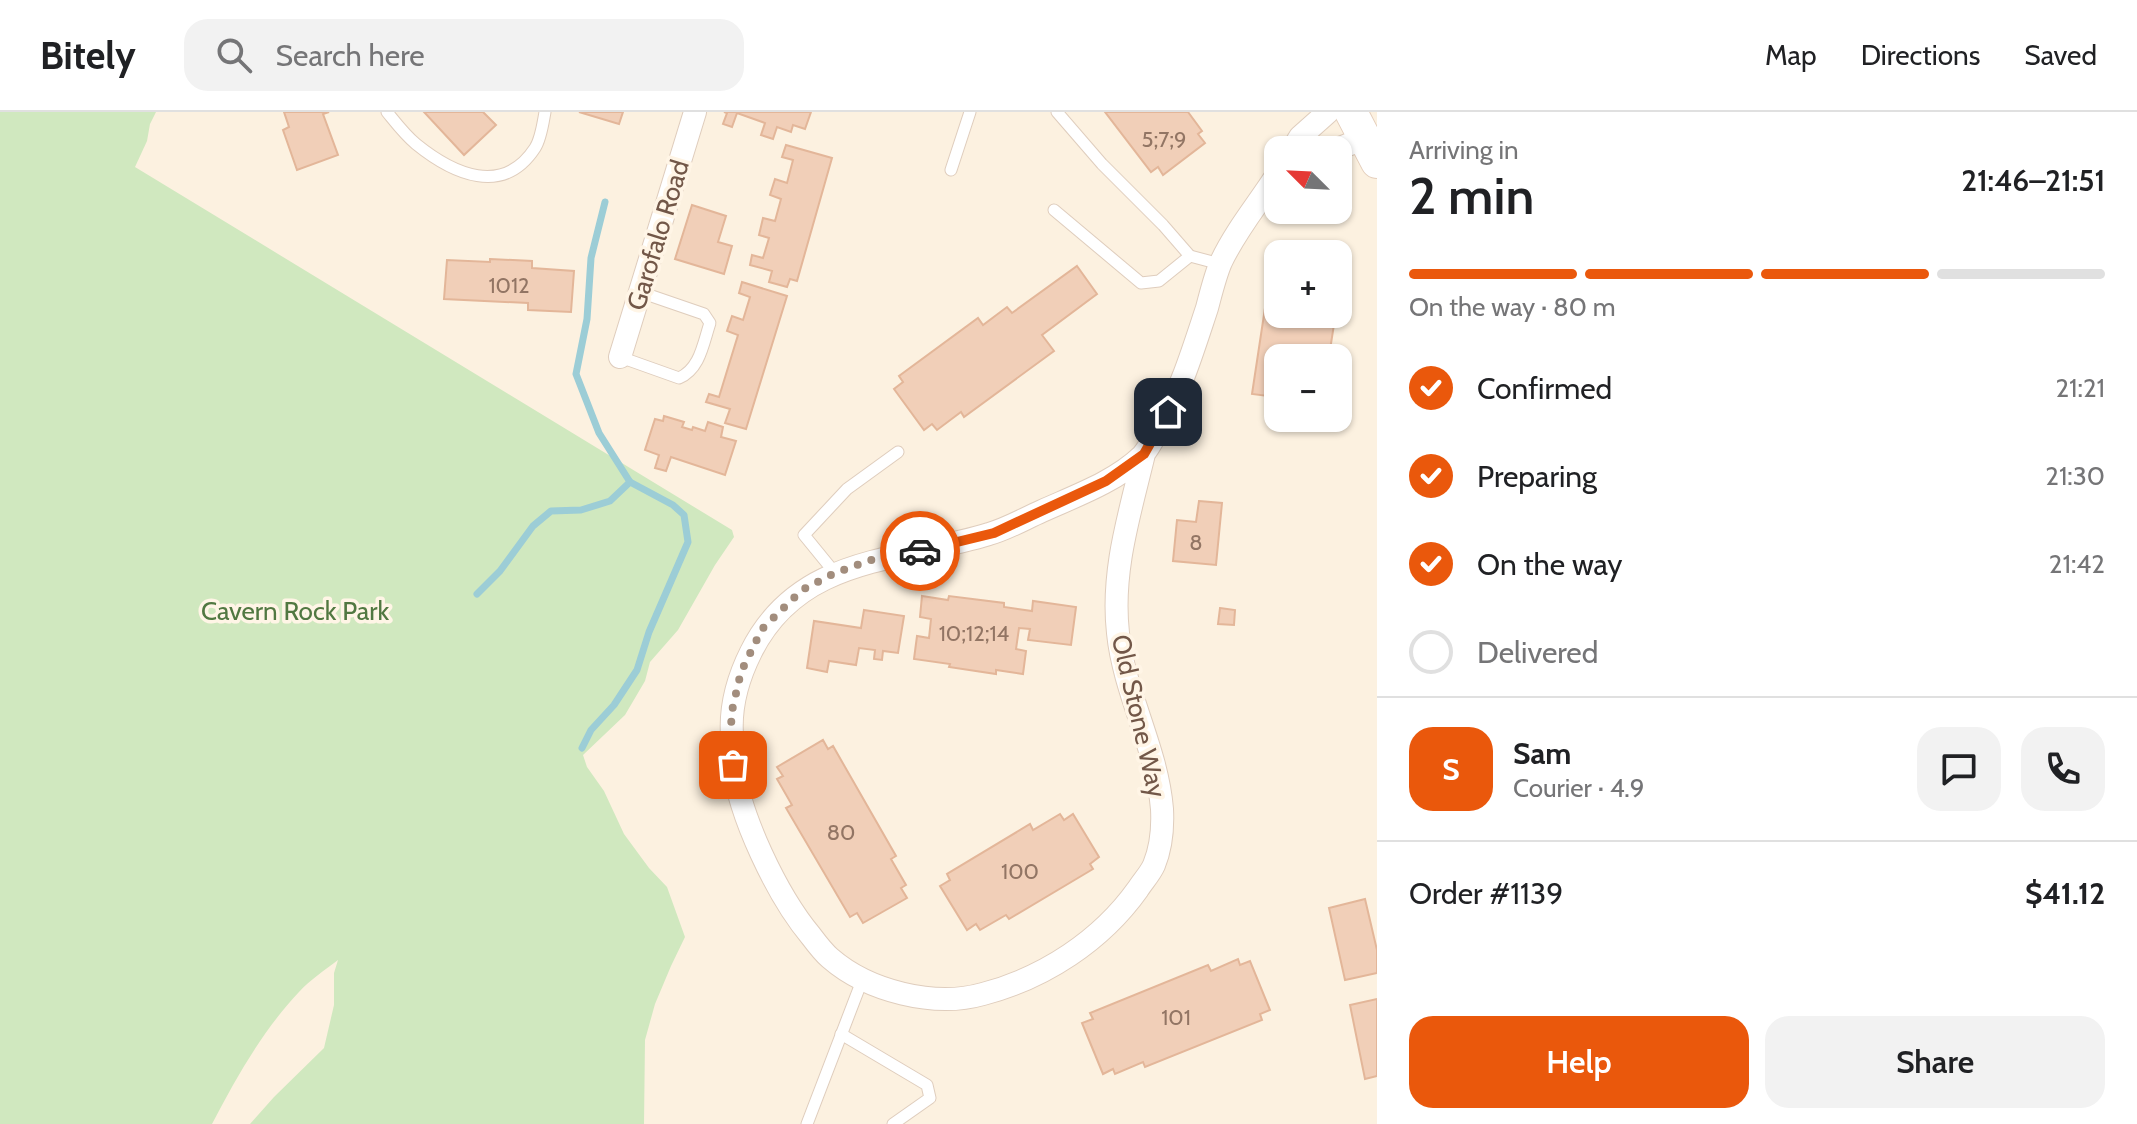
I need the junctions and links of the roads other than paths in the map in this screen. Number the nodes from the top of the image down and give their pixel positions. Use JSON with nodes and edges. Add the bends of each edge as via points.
{"nodes":[{"id":1,"x":387,"y":112,"type":"edge"},
{"id":2,"x":545,"y":112,"type":"edge"},
{"id":3,"x":695,"y":112,"type":"edge"},
{"id":4,"x":970,"y":112,"type":"edge"},
{"id":5,"x":1057,"y":112,"type":"edge"},
{"id":6,"x":1328,"y":112,"type":"edge"},
{"id":7,"x":1301,"y":136,"type":"edge"},
{"id":8,"x":951,"y":170,"type":"dead end"},
{"id":9,"x":1264,"y":196,"type":"edge"},
{"id":10,"x":1054,"y":210,"type":"dead end"},
{"id":11,"x":1190,"y":256,"type":"junction"},
{"id":12,"x":1220,"y":264,"type":"junction"},
{"id":13,"x":640,"y":292,"type":"junction"},
{"id":14,"x":620,"y":357,"type":"joint"},
{"id":15,"x":898,"y":452,"type":"dead end"},
{"id":16,"x":1144,"y":454,"type":"junction"},
{"id":17,"x":835,"y":573,"type":"junction"},
{"id":18,"x":863,"y":978,"type":"junction"},
{"id":19,"x":841,"y":1034,"type":"junction"},
{"id":20,"x":807,"y":1124,"type":"edge"},
{"id":21,"x":893,"y":1124,"type":"edge"}],
"edges":[{"from":1,"to":2,"type":"lane","via":[[414,143],[475,177],[499,176],[519,167],[537,146]]},
{"from":3,"to":13,"type":"street","name":"Garofalo Road"},
{"from":4,"to":8,"type":"lane"},
{"from":5,"to":11,"type":"lane"},
{"from":6,"to":7,"type":"street"},
{"from":9,"to":12,"type":"street","name":"Old Stone Way"},
{"from":10,"to":11,"type":"lane","via":[[1141,283],[1159,281]]},
{"from":11,"to":12,"type":"lane"},
{"from":12,"to":16,"type":"street","name":"Old Stone Way","via":[[1191,357]]},
{"from":13,"to":14,"type":"street","name":"Garofalo Road"},
{"from":13,"to":14,"type":"lane","via":[[704,314],[710,323],[698,360],[679,378]]},
{"from":15,"to":17,"type":"lane","via":[[847,489],[804,535]]},
{"from":16,"to":17,"type":"street","name":"Old Stone Way","via":[[1106,481],[994,533]]},
{"from":16,"to":18,"type":"street","name":"Old Stone Way","via":[[1119,558],[1116,596],[1125,676],[1162,809],[1153,868],[1096,936],[1009,987],[940,1000]]},
{"from":17,"to":18,"type":"street","name":"Old Stone Way","via":[[802,590],[762,629],[741,672],[731,715],[733,765],[767,864],[800,923],[827,956]]},
{"from":18,"to":19,"type":"lane"},
{"from":19,"to":20,"type":"lane"},
{"from":19,"to":21,"type":"lane","via":[[927,1085],[930,1098]]}]}
